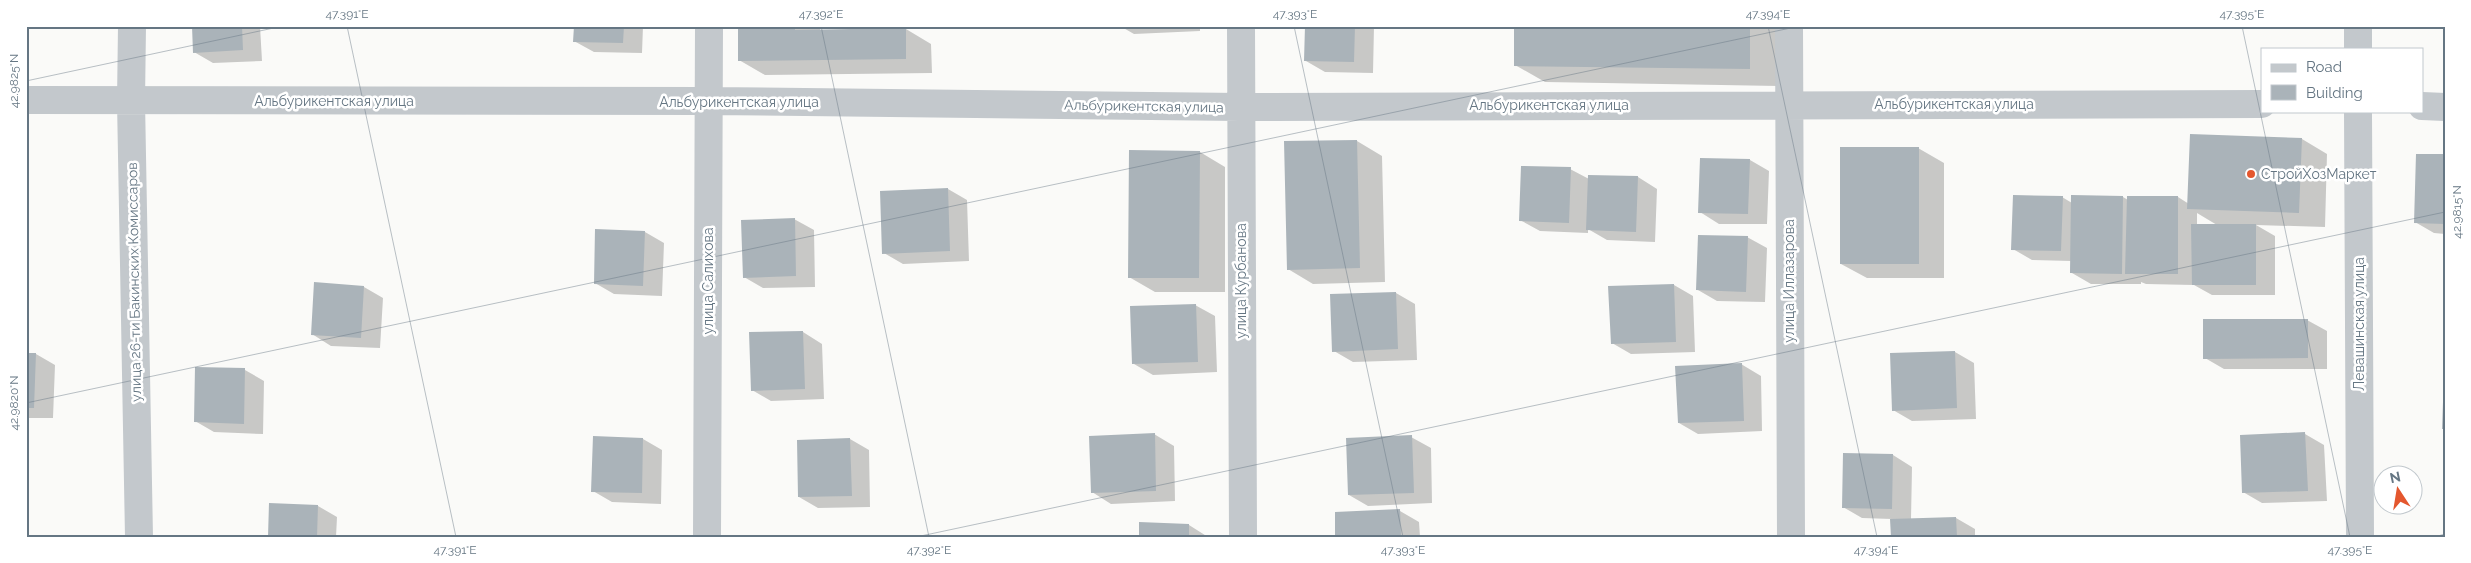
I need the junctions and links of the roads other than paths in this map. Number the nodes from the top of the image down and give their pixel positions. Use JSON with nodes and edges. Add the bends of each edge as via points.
{"nodes":[{"id":1,"x":132,"y":26,"type":"edge"},
{"id":2,"x":709,"y":26,"type":"edge"},
{"id":3,"x":1242,"y":26,"type":"edge"},
{"id":4,"x":1790,"y":26,"type":"edge"},
{"id":5,"x":2358,"y":26,"type":"edge"},
{"id":6,"x":2358,"y":48,"type":"edge"},
{"id":7,"x":26,"y":100,"type":"edge"},
{"id":8,"x":130,"y":101,"type":"junction"},
{"id":9,"x":709,"y":101,"type":"junction"},
{"id":10,"x":1788,"y":104,"type":"junction"},
{"id":11,"x":2261,"y":104,"type":"edge"},
{"id":12,"x":2424,"y":106,"type":"edge"},
{"id":13,"x":1240,"y":107,"type":"junction"},
{"id":14,"x":2445,"y":107,"type":"edge"},
{"id":15,"x":2358,"y":112,"type":"edge"},
{"id":16,"x":139,"y":537,"type":"edge"},
{"id":17,"x":707,"y":537,"type":"edge"},
{"id":18,"x":1243,"y":537,"type":"edge"},
{"id":19,"x":1791,"y":537,"type":"edge"},
{"id":20,"x":2360,"y":537,"type":"edge"}],
"edges":[{"from":1,"to":8,"type":"street","name":"улица 26-ти Бакинских Комиссаров"},
{"from":2,"to":9,"type":"street","name":"улица Салихова"},
{"from":3,"to":13,"type":"street","name":"улица Курбанова"},
{"from":4,"to":10,"type":"street","name":"улица Иллазарова"},
{"from":5,"to":6,"type":"street"},
{"from":7,"to":8,"type":"street","name":"Альбурикентская улица"},
{"from":8,"to":9,"type":"street","name":"Альбурикентская улица"},
{"from":8,"to":16,"type":"street","name":"улица 26-ти Бакинских Комиссаров"},
{"from":9,"to":13,"type":"street","name":"Альбурикентская улица"},
{"from":9,"to":17,"type":"street","name":"улица Салихова"},
{"from":10,"to":11,"type":"street","name":"Альбурикентская улица"},
{"from":10,"to":13,"type":"street","name":"Альбурикентская улица"},
{"from":10,"to":19,"type":"street","name":"улица Иллазарова"},
{"from":12,"to":14,"type":"street"},
{"from":13,"to":18,"type":"street","name":"улица Курбанова"},
{"from":15,"to":20,"type":"street","name":"Левашинская улица"}]}
